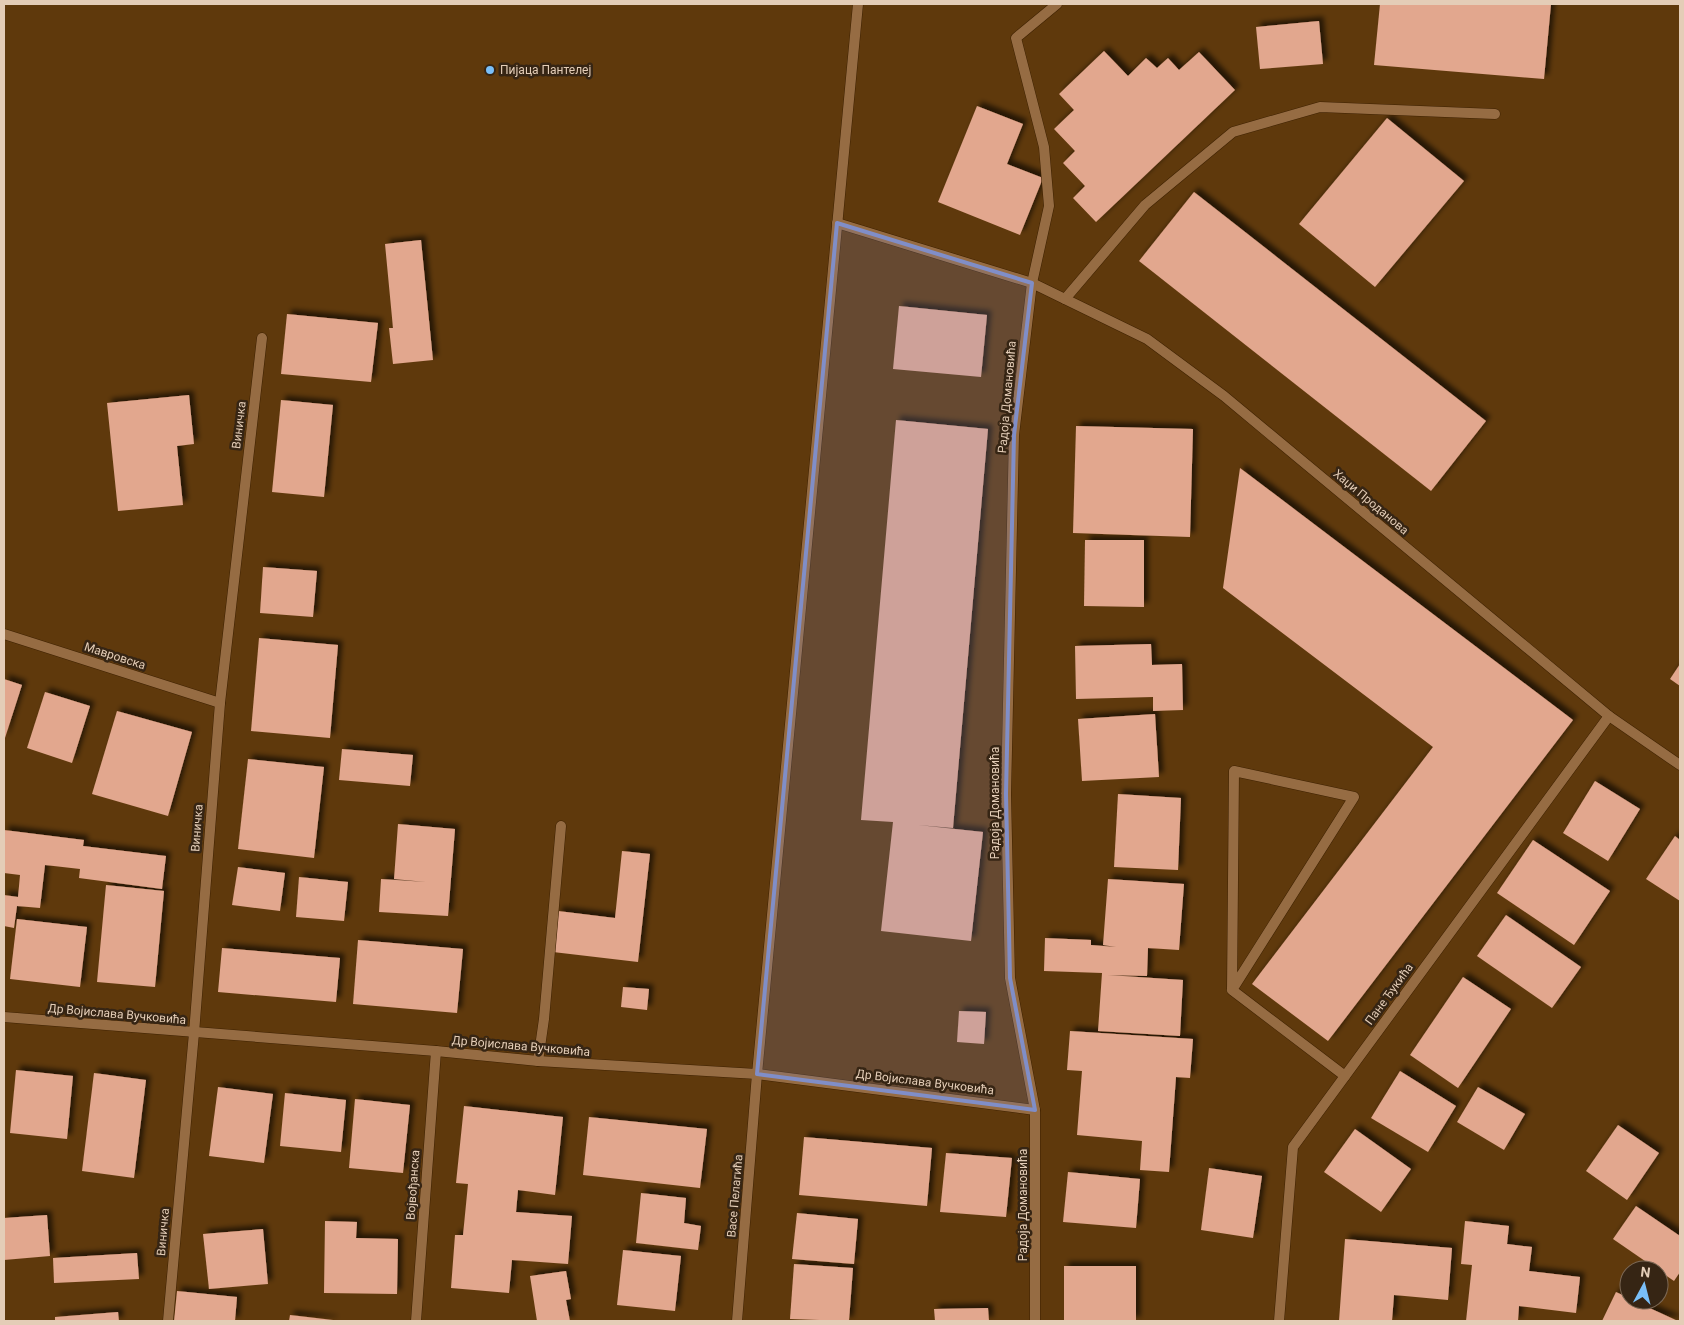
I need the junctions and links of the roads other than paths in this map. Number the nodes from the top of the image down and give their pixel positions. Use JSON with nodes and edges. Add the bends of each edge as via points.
{"nodes":[{"id":1,"x":858,"y":4,"type":"edge"},
{"id":2,"x":1058,"y":4,"type":"edge"},
{"id":3,"x":1495,"y":114,"type":"dead end"},
{"id":4,"x":837,"y":223,"type":"junction"},
{"id":5,"x":1032,"y":283,"type":"junction"},
{"id":6,"x":1065,"y":299,"type":"junction"},
{"id":7,"x":262,"y":338,"type":"dead end"},
{"id":8,"x":4,"y":634,"type":"edge"},
{"id":9,"x":220,"y":703,"type":"junction"},
{"id":10,"x":1609,"y":716,"type":"junction"},
{"id":11,"x":1680,"y":765,"type":"edge"},
{"id":12,"x":561,"y":826,"type":"dead end"},
{"id":13,"x":1232,"y":990,"type":"junction"},
{"id":14,"x":4,"y":1017,"type":"edge"},
{"id":15,"x":194,"y":1033,"type":"junction"},
{"id":16,"x":436,"y":1051,"type":"junction"},
{"id":17,"x":538,"y":1061,"type":"junction"},
{"id":18,"x":758,"y":1074,"type":"junction"},
{"id":19,"x":1345,"y":1076,"type":"junction"},
{"id":20,"x":1035,"y":1110,"type":"junction"},
{"id":21,"x":168,"y":1321,"type":"edge"},
{"id":22,"x":416,"y":1321,"type":"edge"},
{"id":23,"x":737,"y":1321,"type":"edge"},
{"id":24,"x":1035,"y":1321,"type":"edge"},
{"id":25,"x":1279,"y":1321,"type":"edge"}],
"edges":[{"from":1,"to":4,"type":"street"},
{"from":2,"to":5,"type":"street","name":"Радоја Домановића","via":[[1016,38],[1044,147],[1049,206]]},
{"from":3,"to":6,"type":"street","via":[[1320,106],[1233,132],[1145,206]]},
{"from":4,"to":5,"type":"street"},
{"from":4,"to":18,"type":"street","name":"Васе Пелагића"},
{"from":5,"to":6,"type":"street","name":"Хаџи Проданова"},
{"from":5,"to":20,"type":"street","name":"Радоја Домановића","via":[[1014,435],[1006,794],[1010,978]]},
{"from":6,"to":10,"type":"street","name":"Хаџи Проданова","via":[[1147,339],[1224,396]]},
{"from":7,"to":9,"type":"street","name":"Виничка"},
{"from":8,"to":9,"type":"street","name":"Мавровска"},
{"from":9,"to":15,"type":"street","name":"Виничка"},
{"from":10,"to":11,"type":"street","name":"Хаџи Проданова"},
{"from":10,"to":19,"type":"street","name":"Пане Ђукића"},
{"from":12,"to":17,"type":"street"},
{"from":13,"to":13,"type":"street","via":[[1301,881],[1354,797],[1234,771]]},
{"from":13,"to":19,"type":"street"},
{"from":14,"to":15,"type":"street","name":"Др Војислава Вучковића"},
{"from":15,"to":16,"type":"street","name":"Др Војислава Вучковића"},
{"from":15,"to":21,"type":"street","name":"Виничка"},
{"from":16,"to":17,"type":"street","name":"Др Војислава Вучковића"},
{"from":16,"to":22,"type":"street","name":"Војвођанска"},
{"from":17,"to":18,"type":"street","name":"Др Војислава Вучковића"},
{"from":18,"to":20,"type":"street","name":"Др Војислава Вучковића"},
{"from":18,"to":23,"type":"street","name":"Васе Пелагића"},
{"from":19,"to":25,"type":"street","name":"Пане Ђукића","via":[[1293,1147]]},
{"from":20,"to":24,"type":"street","name":"Радоја Домановића"}]}
